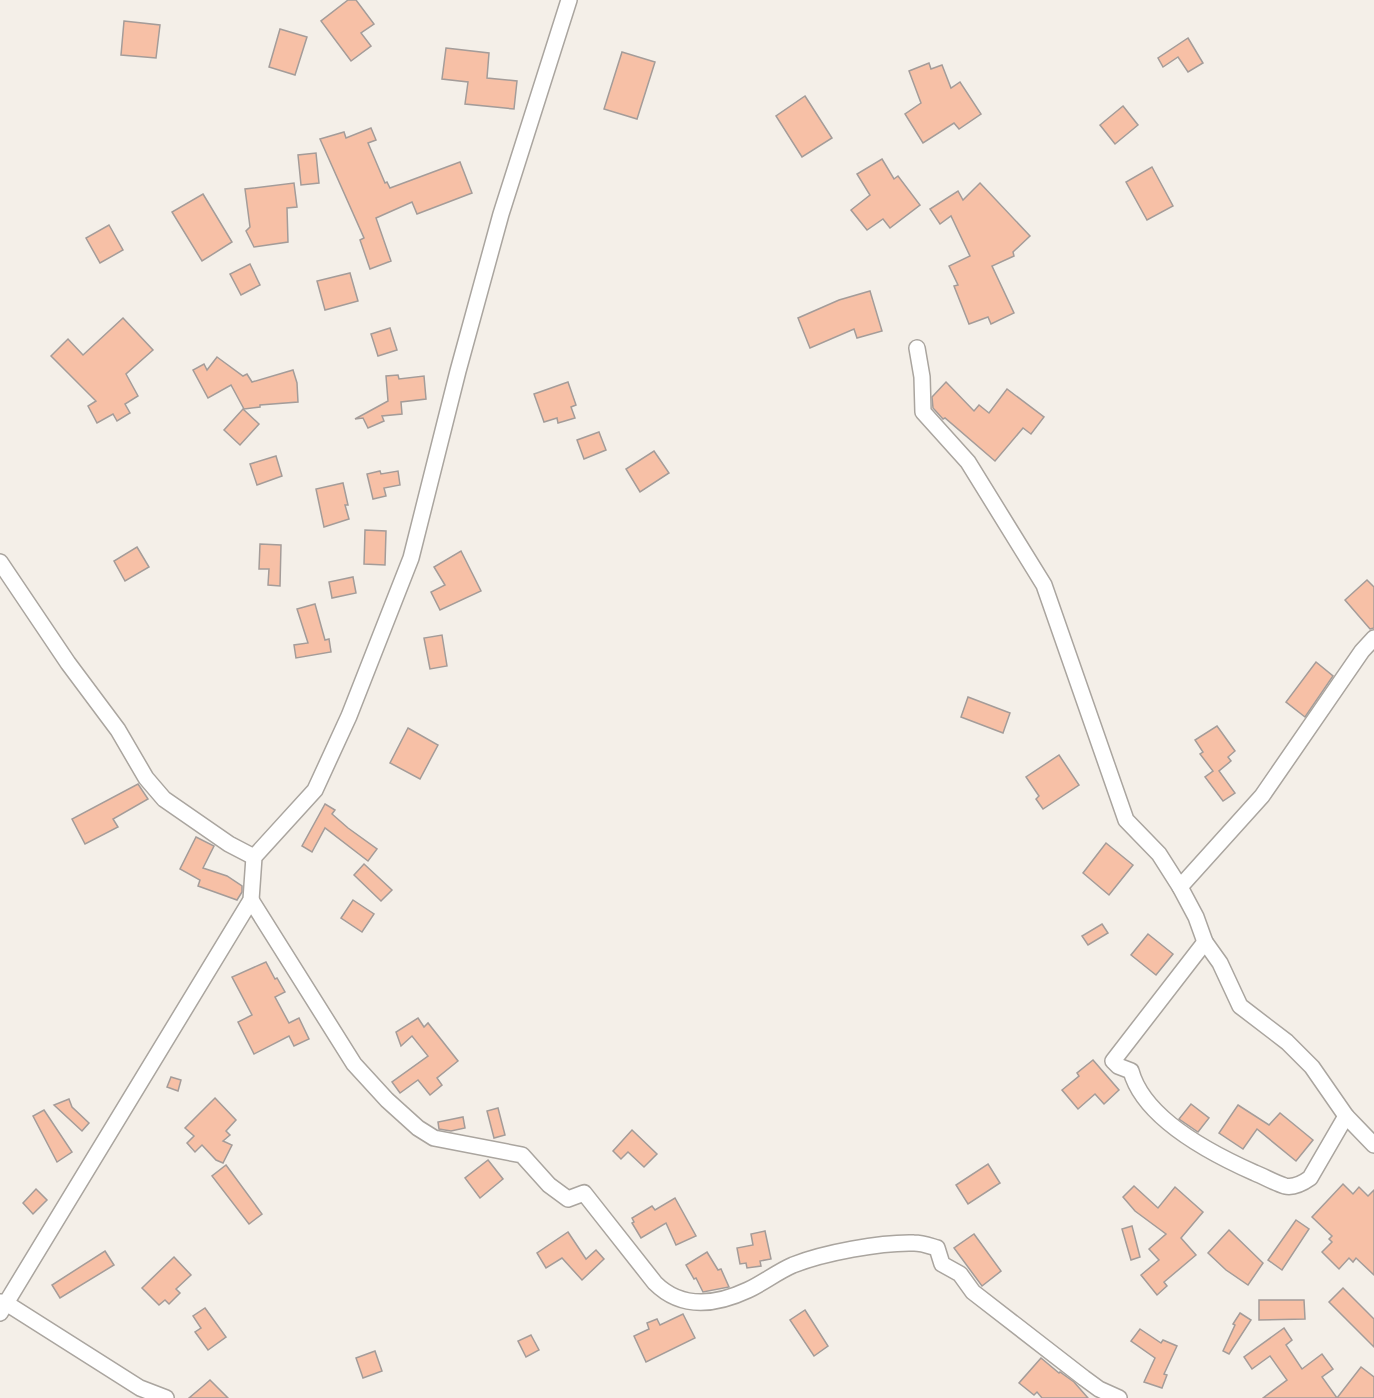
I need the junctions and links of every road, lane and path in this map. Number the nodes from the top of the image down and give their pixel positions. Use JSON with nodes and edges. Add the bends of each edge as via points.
{"nodes":[{"id":1,"x":568,"y":0,"type":"edge"},
{"id":2,"x":917,"y":348,"type":"dead end"},
{"id":3,"x":0,"y":562,"type":"edge"},
{"id":4,"x":1374,"y":638,"type":"edge"},
{"id":5,"x":254,"y":856,"type":"junction"},
{"id":6,"x":1180,"y":888,"type":"junction"},
{"id":7,"x":251,"y":900,"type":"junction"},
{"id":8,"x":1205,"y":942,"type":"junction"},
{"id":9,"x":1346,"y":1116,"type":"junction"},
{"id":10,"x":1374,"y":1145,"type":"edge"},
{"id":11,"x":2,"y":1306,"type":"edge"},
{"id":12,"x":165,"y":1398,"type":"edge"},
{"id":13,"x":1119,"y":1398,"type":"edge"}],
"edges":[{"from":1,"to":5,"type":"street","via":[[501,214],[411,558],[349,716],[315,790]]},
{"from":2,"to":6,"type":"street","via":[[923,412],[968,462],[1044,585],[1126,820],[1159,854]]},
{"from":3,"to":5,"type":"street","via":[[164,799],[229,844]]},
{"from":4,"to":6,"type":"street","via":[[1262,796]]},
{"from":5,"to":7,"type":"street"},
{"from":6,"to":8,"type":"street"},
{"from":7,"to":11,"type":"street"},
{"from":7,"to":13,"type":"street","via":[[354,1064],[387,1100],[435,1138],[522,1155],[549,1185],[568,1199],[584,1193],[666,1294],[707,1303],[747,1291],[792,1265],[875,1245],[917,1242],[937,1248],[942,1264],[960,1274],[973,1292],[1099,1389]]},
{"from":8,"to":9,"type":"street","via":[[1220,963],[1240,1006],[1312,1067]]},
{"from":8,"to":9,"type":"street","via":[[1113,1061],[1131,1071],[1133,1080],[1158,1115],[1196,1143],[1286,1186],[1310,1178]]},
{"from":9,"to":10,"type":"street"},
{"from":11,"to":12,"type":"street","via":[[140,1388]]}]}
